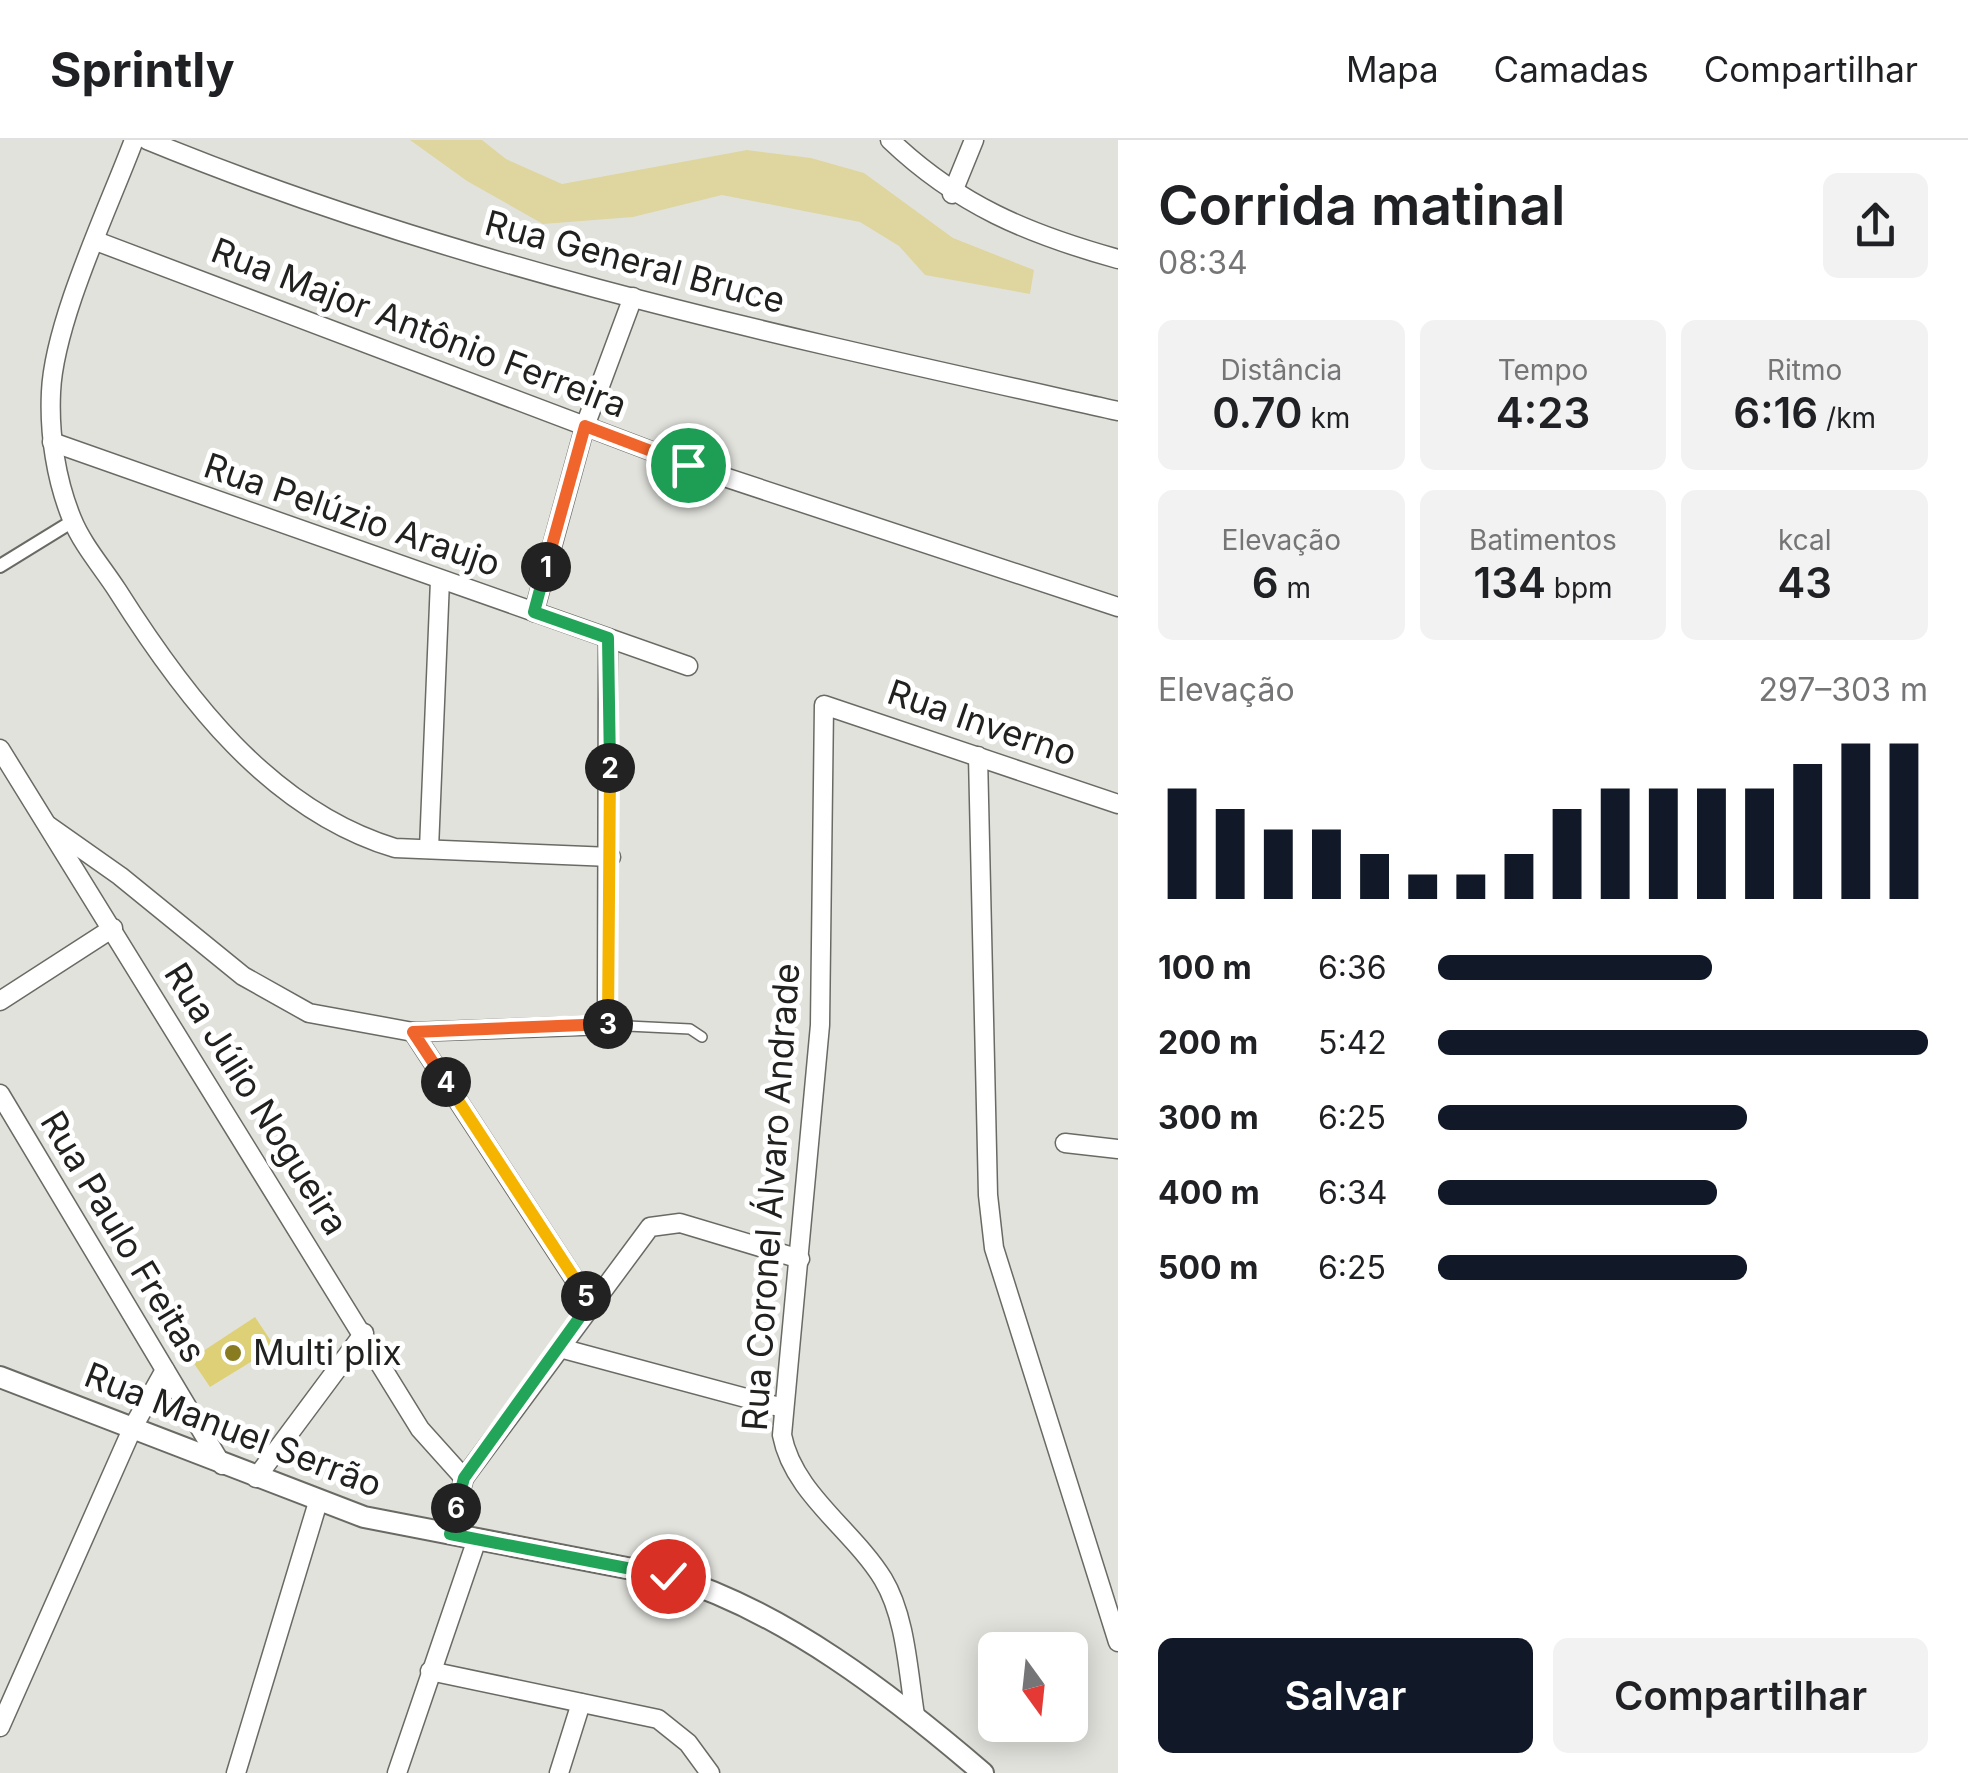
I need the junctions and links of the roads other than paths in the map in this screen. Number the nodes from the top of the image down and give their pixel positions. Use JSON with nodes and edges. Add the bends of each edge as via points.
{"nodes":[{"id":1,"x":134,"y":140,"type":"edge"},
{"id":2,"x":146,"y":140,"type":"edge"},
{"id":3,"x":890,"y":140,"type":"edge"},
{"id":4,"x":974,"y":140,"type":"edge"},
{"id":5,"x":952,"y":194,"type":"junction"},
{"id":6,"x":96,"y":241,"type":"junction"},
{"id":7,"x":1118,"y":258,"type":"edge"},
{"id":8,"x":633,"y":297,"type":"junction"},
{"id":9,"x":1118,"y":412,"type":"edge"},
{"id":10,"x":585,"y":426,"type":"junction"},
{"id":11,"x":52,"y":442,"type":"junction"},
{"id":12,"x":73,"y":521,"type":"junction"},
{"id":13,"x":0,"y":566,"type":"edge"},
{"id":14,"x":440,"y":580,"type":"junction"},
{"id":15,"x":1118,"y":606,"type":"edge"},
{"id":16,"x":534,"y":612,"type":"junction"},
{"id":17,"x":608,"y":638,"type":"junction"},
{"id":18,"x":688,"y":666,"type":"dead end"},
{"id":19,"x":824,"y":705,"type":"joint"},
{"id":20,"x":0,"y":749,"type":"edge"},
{"id":21,"x":978,"y":756,"type":"junction"},
{"id":22,"x":1118,"y":804,"type":"edge"},
{"id":23,"x":49,"y":826,"type":"junction"},
{"id":24,"x":428,"y":850,"type":"junction"},
{"id":25,"x":611,"y":856,"type":"junction"},
{"id":26,"x":112,"y":928,"type":"junction"},
{"id":27,"x":0,"y":1001,"type":"edge"},
{"id":28,"x":608,"y":1025,"type":"junction"},
{"id":29,"x":413,"y":1032,"type":"junction"},
{"id":30,"x":702,"y":1037,"type":"dead end"},
{"id":31,"x":0,"y":1094,"type":"edge"},
{"id":32,"x":1065,"y":1143,"type":"dead end"},
{"id":33,"x":1118,"y":1149,"type":"edge"},
{"id":34,"x":800,"y":1258,"type":"junction"},
{"id":35,"x":590,"y":1303,"type":"junction"},
{"id":36,"x":364,"y":1333,"type":"junction"},
{"id":37,"x":560,"y":1348,"type":"junction"},
{"id":38,"x":165,"y":1370,"type":"junction"},
{"id":39,"x":0,"y":1377,"type":"edge"},
{"id":40,"x":783,"y":1408,"type":"junction"},
{"id":41,"x":133,"y":1426,"type":"junction"},
{"id":42,"x":222,"y":1465,"type":"junction"},
{"id":43,"x":256,"y":1478,"type":"junction"},
{"id":44,"x":464,"y":1478,"type":"junction"},
{"id":45,"x":318,"y":1502,"type":"junction"},
{"id":46,"x":450,"y":1534,"type":"junction"},
{"id":47,"x":477,"y":1539,"type":"junction"},
{"id":48,"x":1118,"y":1642,"type":"edge"},
{"id":49,"x":430,"y":1671,"type":"junction"},
{"id":50,"x":580,"y":1703,"type":"junction"},
{"id":51,"x":916,"y":1715,"type":"junction"},
{"id":52,"x":0,"y":1727,"type":"edge"},
{"id":53,"x":236,"y":1773,"type":"edge"},
{"id":54,"x":397,"y":1773,"type":"edge"},
{"id":55,"x":560,"y":1773,"type":"edge"},
{"id":56,"x":710,"y":1773,"type":"edge"},
{"id":57,"x":982,"y":1773,"type":"edge"}],
"edges":[{"from":1,"to":6,"type":"street"},
{"from":2,"to":8,"type":"street","name":"Rua General Bruce","via":[[272,190]]},
{"from":3,"to":5,"type":"street"},
{"from":4,"to":5,"type":"street"},
{"from":5,"to":7,"type":"street"},
{"from":6,"to":10,"type":"street","name":"Rua Major Antônio Ferreira"},
{"from":6,"to":11,"type":"street","via":[[53,369]]},
{"from":8,"to":9,"type":"street","name":"Rua General Bruce"},
{"from":8,"to":10,"type":"street"},
{"from":10,"to":15,"type":"street","name":"Rua Major Antônio Ferreira"},
{"from":10,"to":16,"type":"street"},
{"from":11,"to":12,"type":"street"},
{"from":11,"to":14,"type":"street","name":"Rua Pelúzio Araujo"},
{"from":12,"to":13,"type":"street"},
{"from":12,"to":24,"type":"street","via":[[172,676],[240,750],[365,839]]},
{"from":14,"to":16,"type":"street","name":"Rua Pelúzio Araujo"},
{"from":14,"to":24,"type":"street"},
{"from":16,"to":17,"type":"street","name":"Rua Pelúzio Araujo"},
{"from":17,"to":18,"type":"street","name":"Rua Pelúzio Araujo"},
{"from":17,"to":25,"type":"street"},
{"from":19,"to":21,"type":"street","name":"Rua Inverno"},
{"from":19,"to":34,"type":"street","name":"Rua Coronel Álvaro Andrade","via":[[820,1025]]},
{"from":20,"to":23,"type":"street","name":"Rua Júlio Nogueira"},
{"from":21,"to":22,"type":"street","name":"Rua Inverno"},
{"from":21,"to":48,"type":"street","via":[[994,1248]]},
{"from":23,"to":26,"type":"street","name":"Rua Júlio Nogueira"},
{"from":23,"to":29,"type":"street","via":[[282,1000],[333,1021]]},
{"from":24,"to":25,"type":"street"},
{"from":25,"to":28,"type":"street"},
{"from":26,"to":27,"type":"street"},
{"from":26,"to":36,"type":"street","name":"Rua Júlio Nogueira"},
{"from":28,"to":29,"type":"street"},
{"from":28,"to":30,"type":"lane","via":[[690,1029]]},
{"from":29,"to":35,"type":"street"},
{"from":31,"to":38,"type":"street","name":"Rua Paulo Freitas"},
{"from":32,"to":33,"type":"street"},
{"from":34,"to":35,"type":"street","via":[[664,1222],[650,1227]]},
{"from":34,"to":40,"type":"street","name":"Rua Coronel Álvaro Andrade"},
{"from":35,"to":37,"type":"street"},
{"from":36,"to":43,"type":"street"},
{"from":36,"to":44,"type":"street","name":"Rua Júlio Nogueira","via":[[420,1429]]},
{"from":37,"to":40,"type":"street"},
{"from":37,"to":44,"type":"street"},
{"from":38,"to":41,"type":"street"},
{"from":38,"to":42,"type":"street","name":"Rua Paulo Freitas"},
{"from":39,"to":41,"type":"street","name":"Rua Manuel Serrão"},
{"from":40,"to":51,"type":"street","name":"Rua Coronel Álvaro Andrade","via":[[782,1434],[794,1470],[872,1564],[893,1600]]},
{"from":41,"to":42,"type":"street","name":"Rua Manuel Serrão"},
{"from":41,"to":52,"type":"street"},
{"from":42,"to":43,"type":"street","name":"Rua Manuel Serrão"},
{"from":43,"to":45,"type":"street","name":"Rua Manuel Serrão"},
{"from":44,"to":46,"type":"street"},
{"from":45,"to":46,"type":"street","name":"Rua Manuel Serrão"},
{"from":45,"to":53,"type":"street"},
{"from":46,"to":47,"type":"street","name":"Rua Manuel Serrão"},
{"from":47,"to":49,"type":"street"},
{"from":47,"to":51,"type":"street","name":"Rua Manuel Serrão","via":[[713,1590],[768,1617]]},
{"from":49,"to":50,"type":"street"},
{"from":49,"to":54,"type":"street"},
{"from":50,"to":55,"type":"street"},
{"from":50,"to":56,"type":"street","via":[[658,1719]]},
{"from":51,"to":57,"type":"street","name":"Rua Manuel Serrão"}]}
